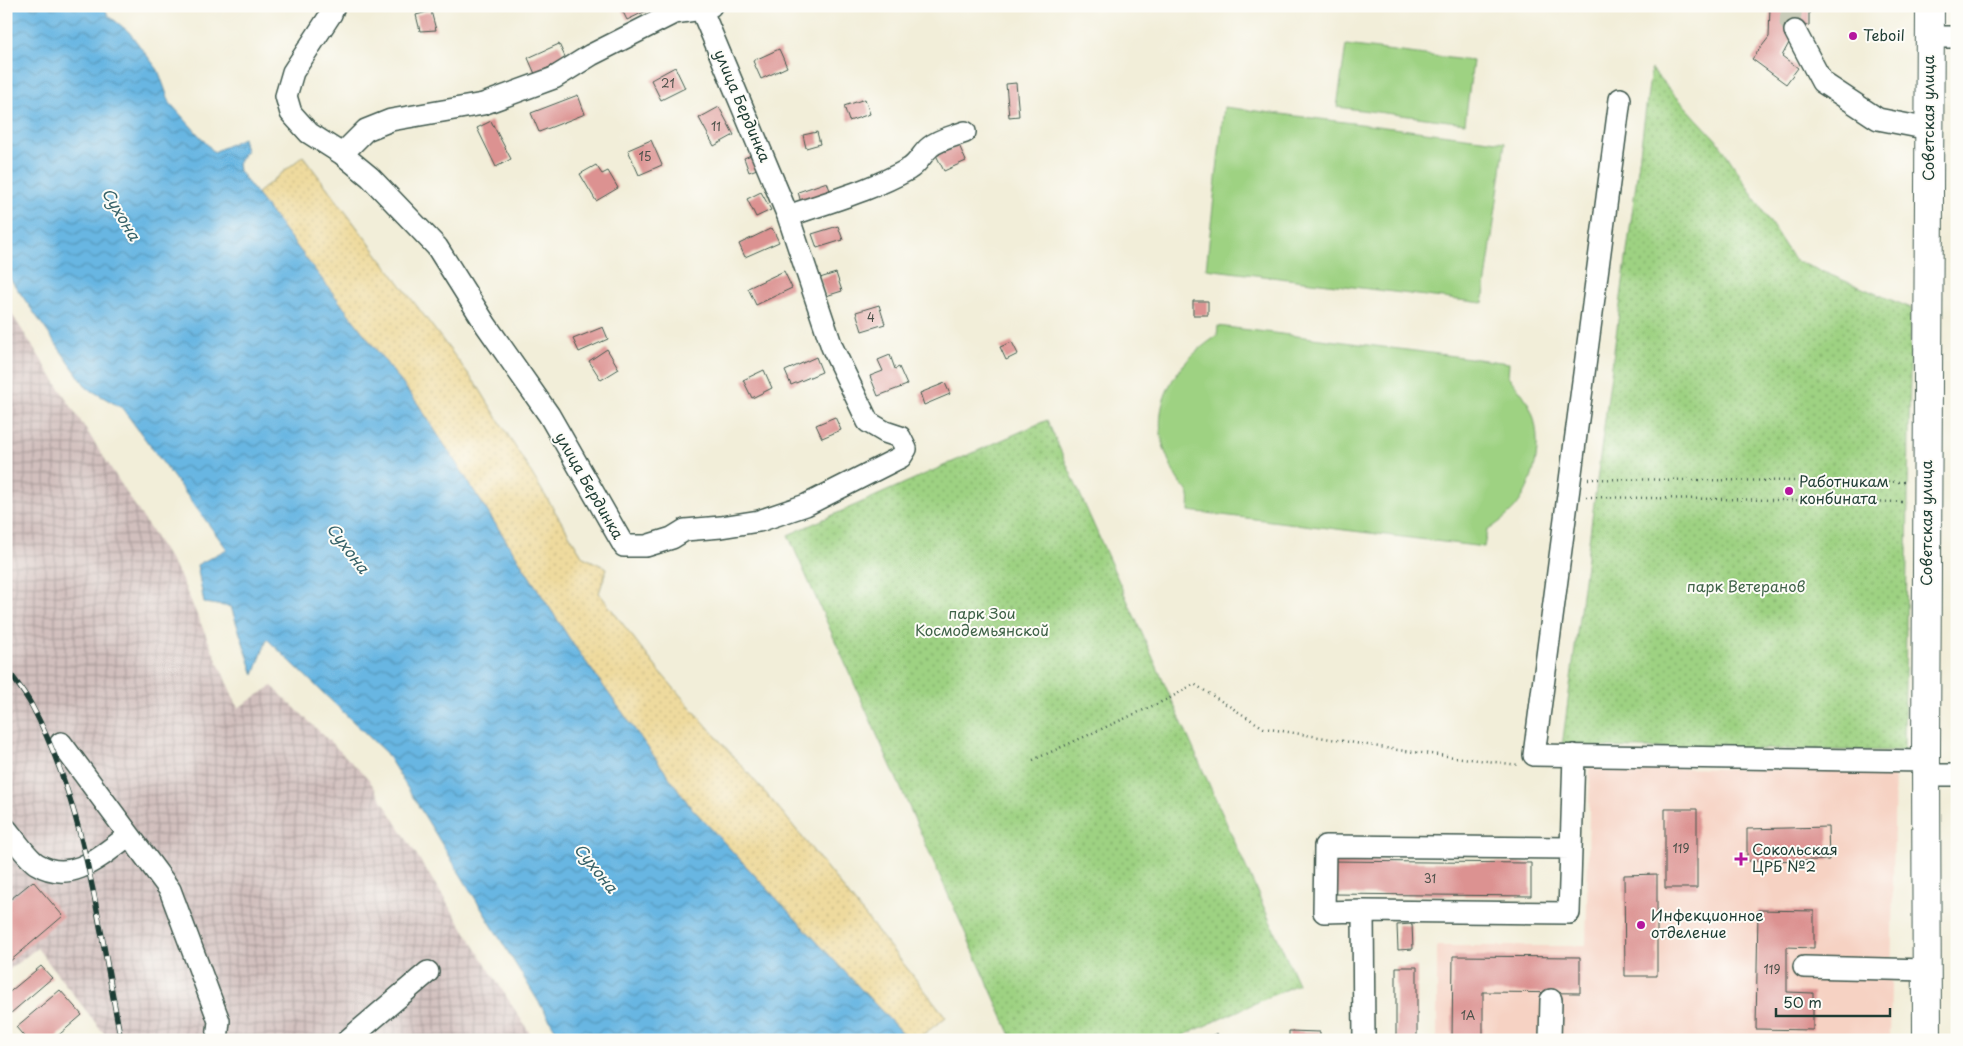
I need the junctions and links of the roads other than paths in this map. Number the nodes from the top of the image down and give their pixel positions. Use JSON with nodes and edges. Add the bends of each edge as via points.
{"nodes":[{"id":1,"x":334,"y":6,"type":"edge"},
{"id":2,"x":1930,"y":6,"type":"edge"},
{"id":3,"x":704,"y":7,"type":"edge"},
{"id":4,"x":1795,"y":31,"type":"tunnel mouth"},
{"id":5,"x":1929,"y":36,"type":"junction"},
{"id":6,"x":1957,"y":37,"type":"edge"},
{"id":7,"x":1620,"y":99,"type":"dead end"},
{"id":8,"x":1929,"y":129,"type":"junction"},
{"id":9,"x":965,"y":132,"type":"dead end"},
{"id":10,"x":342,"y":154,"type":"junction"},
{"id":11,"x":788,"y":216,"type":"junction"},
{"id":12,"x":61,"y":743,"type":"dead end"},
{"id":13,"x":1574,"y":755,"type":"junction"},
{"id":14,"x":1927,"y":768,"type":"junction"},
{"id":15,"x":1957,"y":775,"type":"edge"},
{"id":16,"x":6,"y":829,"type":"edge"},
{"id":17,"x":129,"y":835,"type":"junction"},
{"id":18,"x":1571,"y":848,"type":"junction"},
{"id":19,"x":1363,"y":911,"type":"junction"},
{"id":20,"x":1804,"y":967,"type":"dead end"},
{"id":21,"x":1927,"y":970,"type":"junction"},
{"id":22,"x":428,"y":972,"type":"dead end"},
{"id":23,"x":1551,"y":1000,"type":"dead end"},
{"id":24,"x":217,"y":1040,"type":"edge"},
{"id":25,"x":348,"y":1040,"type":"edge"},
{"id":26,"x":1364,"y":1040,"type":"edge"},
{"id":27,"x":1550,"y":1040,"type":"edge"},
{"id":28,"x":1927,"y":1040,"type":"edge"}],
"edges":[{"from":1,"to":10,"type":"street","name":"улица Бердинка","via":[[293,72],[286,96],[291,112],[309,133]]},
{"from":2,"to":5,"type":"main road","name":"Советская улица"},
{"from":3,"to":10,"type":"street","via":[[674,13],[591,55],[554,78],[483,104],[391,120],[366,130]]},
{"from":3,"to":11,"type":"street","name":"улица Бердинка"},
{"from":4,"to":8,"type":"street","via":[[1822,82],[1878,118]]},
{"from":5,"to":6,"type":"street"},
{"from":5,"to":8,"type":"main road","name":"Советская улица"},
{"from":7,"to":13,"type":"street","via":[[1534,755]]},
{"from":8,"to":14,"type":"main road","name":"Советская улица"},
{"from":9,"to":11,"type":"street","via":[[929,147],[908,169]]},
{"from":10,"to":11,"type":"street","name":"улица Бердинка","via":[[370,177],[437,247],[549,415],[624,546],[646,546],[685,530],[759,521],[806,505],[901,457],[906,449],[900,437],[868,422],[832,347]]},
{"from":12,"to":17,"type":"street"},
{"from":13,"to":14,"type":"street"},
{"from":13,"to":18,"type":"street"},
{"from":14,"to":15,"type":"street"},
{"from":14,"to":21,"type":"main road","name":"Советская улица"},
{"from":16,"to":17,"type":"street","via":[[36,863],[59,872],[87,866]]},
{"from":17,"to":24,"type":"street","via":[[170,890],[219,1020]]},
{"from":18,"to":19,"type":"street","via":[[1569,913]]},
{"from":18,"to":19,"type":"street","via":[[1325,846],[1324,912]]},
{"from":19,"to":26,"type":"street"},
{"from":20,"to":21,"type":"street"},
{"from":21,"to":28,"type":"main road","name":"Советская улица"},
{"from":22,"to":25,"type":"street"},
{"from":23,"to":27,"type":"street"}]}
